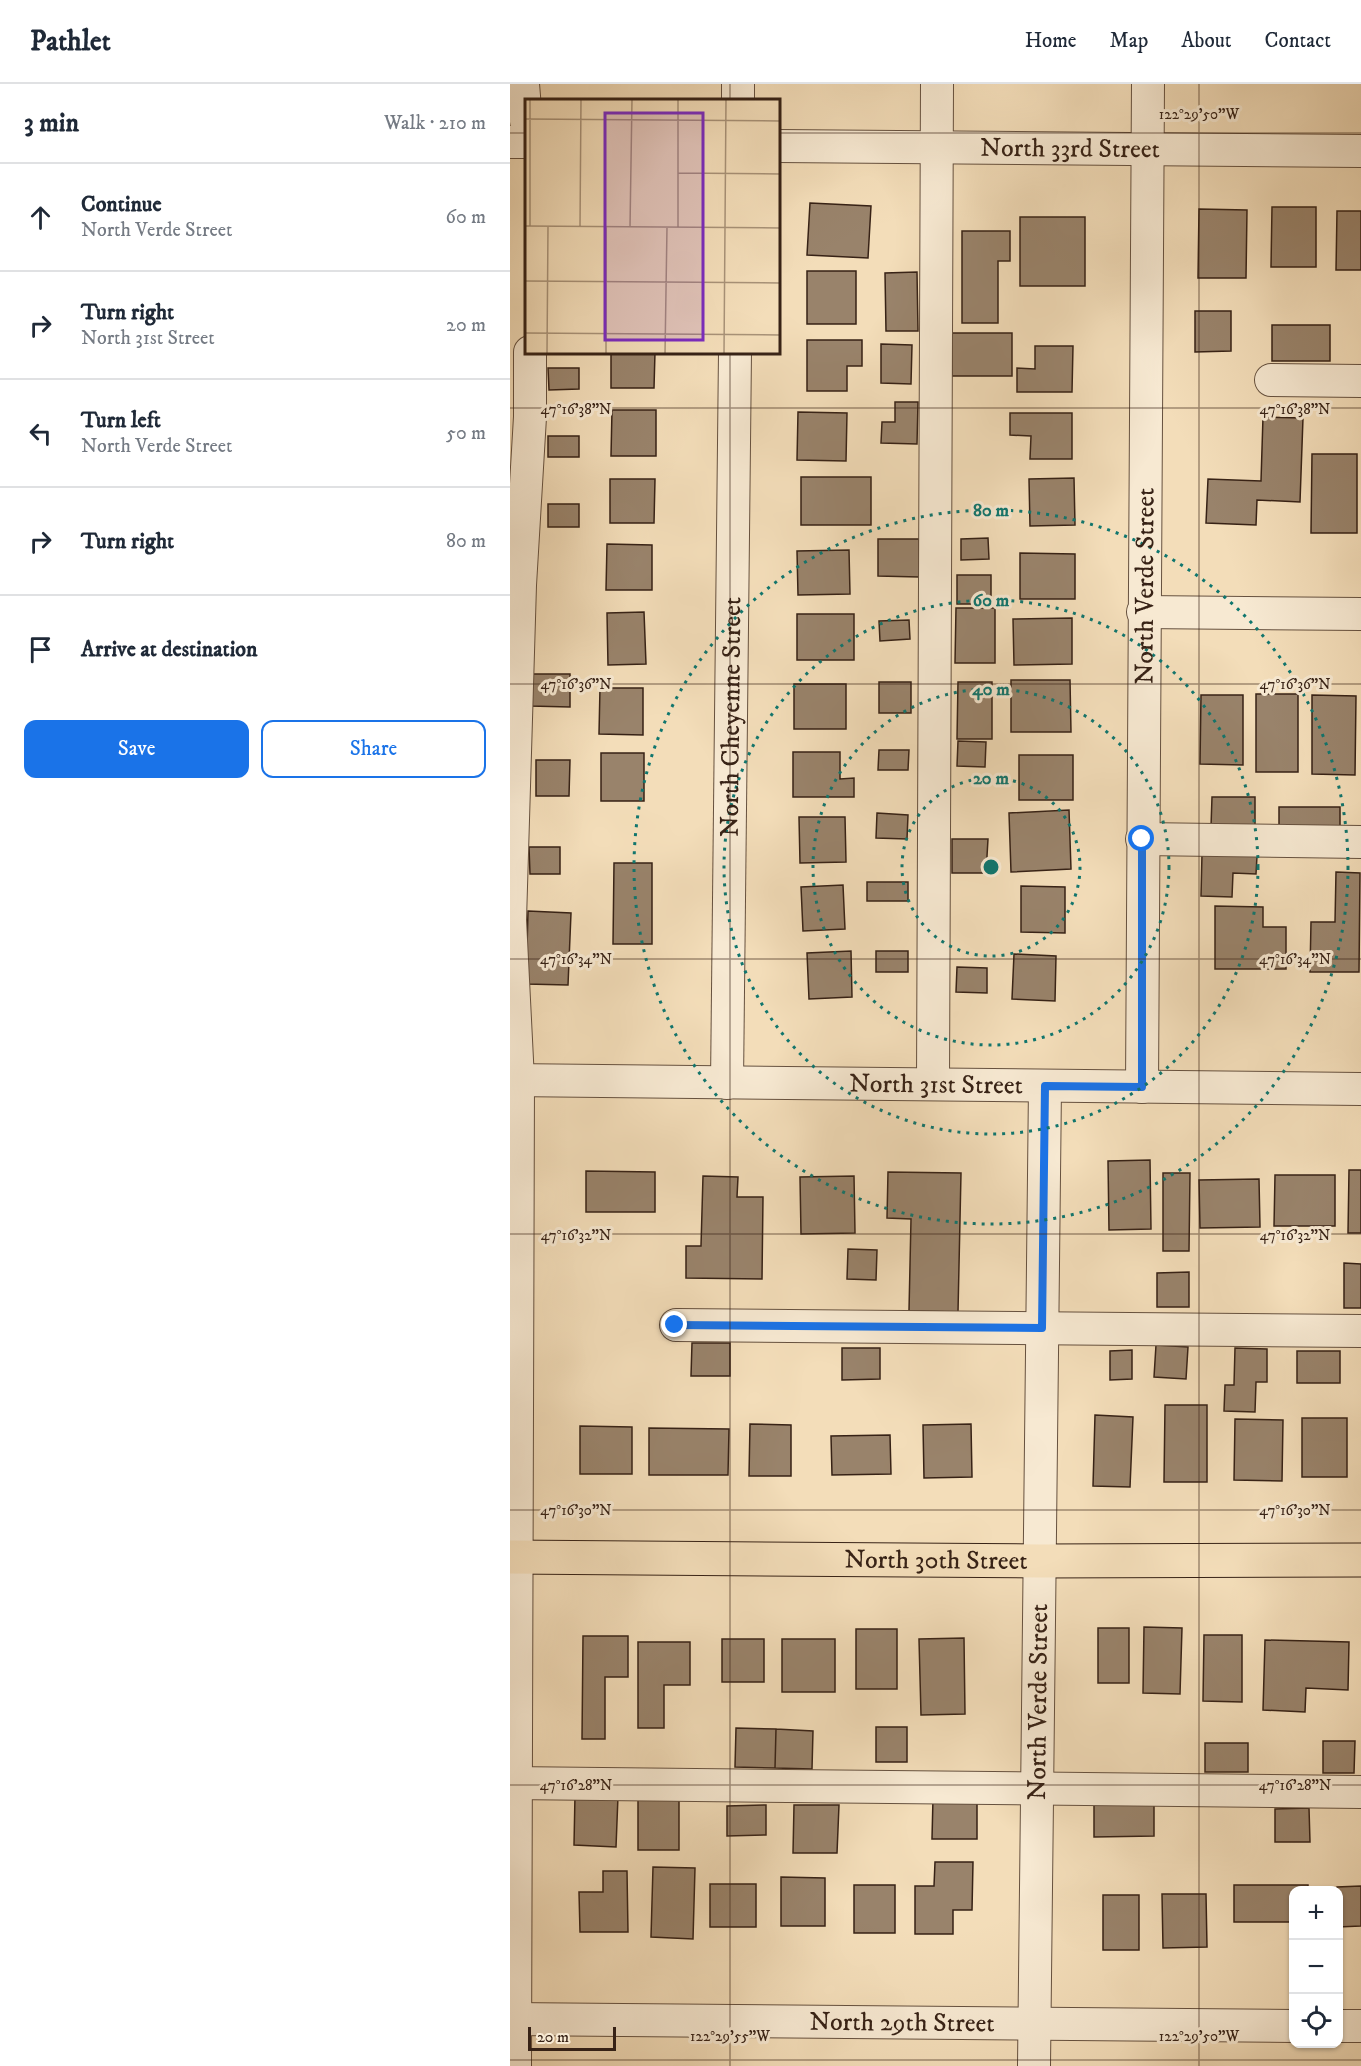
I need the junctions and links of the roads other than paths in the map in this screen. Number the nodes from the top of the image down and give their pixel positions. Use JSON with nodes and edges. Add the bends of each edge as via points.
{"nodes":[{"id":1,"x":523,"y":84,"type":"edge"},
{"id":2,"x":937,"y":84,"type":"edge"},
{"id":3,"x":1148,"y":84,"type":"edge"},
{"id":4,"x":525,"y":109,"type":"edge"},
{"id":5,"x":780,"y":146,"type":"edge"},
{"id":6,"x":936,"y":147,"type":"junction"},
{"id":7,"x":1148,"y":149,"type":"junction"},
{"id":8,"x":1361,"y":151,"type":"edge"},
{"id":9,"x":530,"y":354,"type":"edge"},
{"id":10,"x":735,"y":354,"type":"edge"},
{"id":11,"x":1272,"y":380,"type":"dead end"},
{"id":12,"x":1361,"y":381,"type":"edge"},
{"id":13,"x":1143,"y":612,"type":"junction"},
{"id":14,"x":1361,"y":614,"type":"edge"},
{"id":15,"x":1142,"y":839,"type":"junction"},
{"id":16,"x":1361,"y":842,"type":"edge"},
{"id":17,"x":514,"y":1080,"type":"edge"},
{"id":18,"x":727,"y":1083,"type":"junction"},
{"id":19,"x":933,"y":1084,"type":"junction"},
{"id":20,"x":1045,"y":1086,"type":"junction"},
{"id":21,"x":1142,"y":1087,"type":"junction"},
{"id":22,"x":1361,"y":1089,"type":"edge"},
{"id":23,"x":514,"y":1324,"type":"edge"},
{"id":24,"x":675,"y":1325,"type":"dead end"},
{"id":25,"x":1042,"y":1328,"type":"junction"},
{"id":26,"x":1361,"y":1331,"type":"edge"},
{"id":27,"x":513,"y":1557,"type":"edge"},
{"id":28,"x":1361,"y":1560,"type":"edge"},
{"id":29,"x":1040,"y":1561,"type":"junction"},
{"id":30,"x":513,"y":1783,"type":"edge"},
{"id":31,"x":1037,"y":1789,"type":"junction"},
{"id":32,"x":1361,"y":1792,"type":"edge"},
{"id":33,"x":513,"y":2019,"type":"edge"},
{"id":34,"x":1035,"y":2024,"type":"junction"},
{"id":35,"x":1289,"y":2026,"type":"edge"},
{"id":36,"x":1343,"y":2026,"type":"edge"},
{"id":37,"x":1361,"y":2026,"type":"edge"},
{"id":38,"x":515,"y":2066,"type":"edge"},
{"id":39,"x":1034,"y":2066,"type":"edge"}],
"edges":[{"from":1,"to":4,"type":"street"},
{"from":2,"to":6,"type":"street"},
{"from":3,"to":7,"type":"street","name":"North Verde Street"},
{"from":5,"to":6,"type":"street","name":"North 33rd Street"},
{"from":6,"to":7,"type":"street","name":"North 33rd Street"},
{"from":6,"to":19,"type":"street"},
{"from":7,"to":8,"type":"street","name":"North 33rd Street"},
{"from":7,"to":13,"type":"street","name":"North Verde Street"},
{"from":9,"to":17,"type":"street","via":[[510,920]]},
{"from":10,"to":18,"type":"street","name":"North Cheyenne Street"},
{"from":11,"to":12,"type":"street"},
{"from":13,"to":14,"type":"street"},
{"from":13,"to":15,"type":"street","name":"North Verde Street"},
{"from":15,"to":16,"type":"street"},
{"from":15,"to":21,"type":"street","name":"North Verde Street"},
{"from":17,"to":18,"type":"street","name":"North 31st Street"},
{"from":17,"to":23,"type":"street"},
{"from":18,"to":19,"type":"street","name":"North 31st Street"},
{"from":19,"to":20,"type":"street","name":"North 31st Street"},
{"from":20,"to":21,"type":"street","name":"North 31st Street"},
{"from":20,"to":25,"type":"street","name":"North Verde Street"},
{"from":21,"to":22,"type":"street","name":"North 31st Street"},
{"from":23,"to":27,"type":"street"},
{"from":24,"to":25,"type":"street"},
{"from":25,"to":26,"type":"street"},
{"from":25,"to":29,"type":"street","name":"North Verde Street"},
{"from":27,"to":29,"type":"main road","name":"North 30th Street"},
{"from":27,"to":30,"type":"street"},
{"from":28,"to":29,"type":"main road","name":"North 30th Street"},
{"from":29,"to":31,"type":"street","name":"North Verde Street"},
{"from":30,"to":31,"type":"street"},
{"from":30,"to":33,"type":"street"},
{"from":31,"to":32,"type":"street"},
{"from":31,"to":34,"type":"street","name":"North Verde Street"},
{"from":33,"to":34,"type":"street","name":"North 29th Street"},
{"from":33,"to":38,"type":"street"},
{"from":34,"to":35,"type":"street","name":"North 29th Street"},
{"from":34,"to":39,"type":"street","name":"North Verde Street"},
{"from":36,"to":37,"type":"street"}]}
